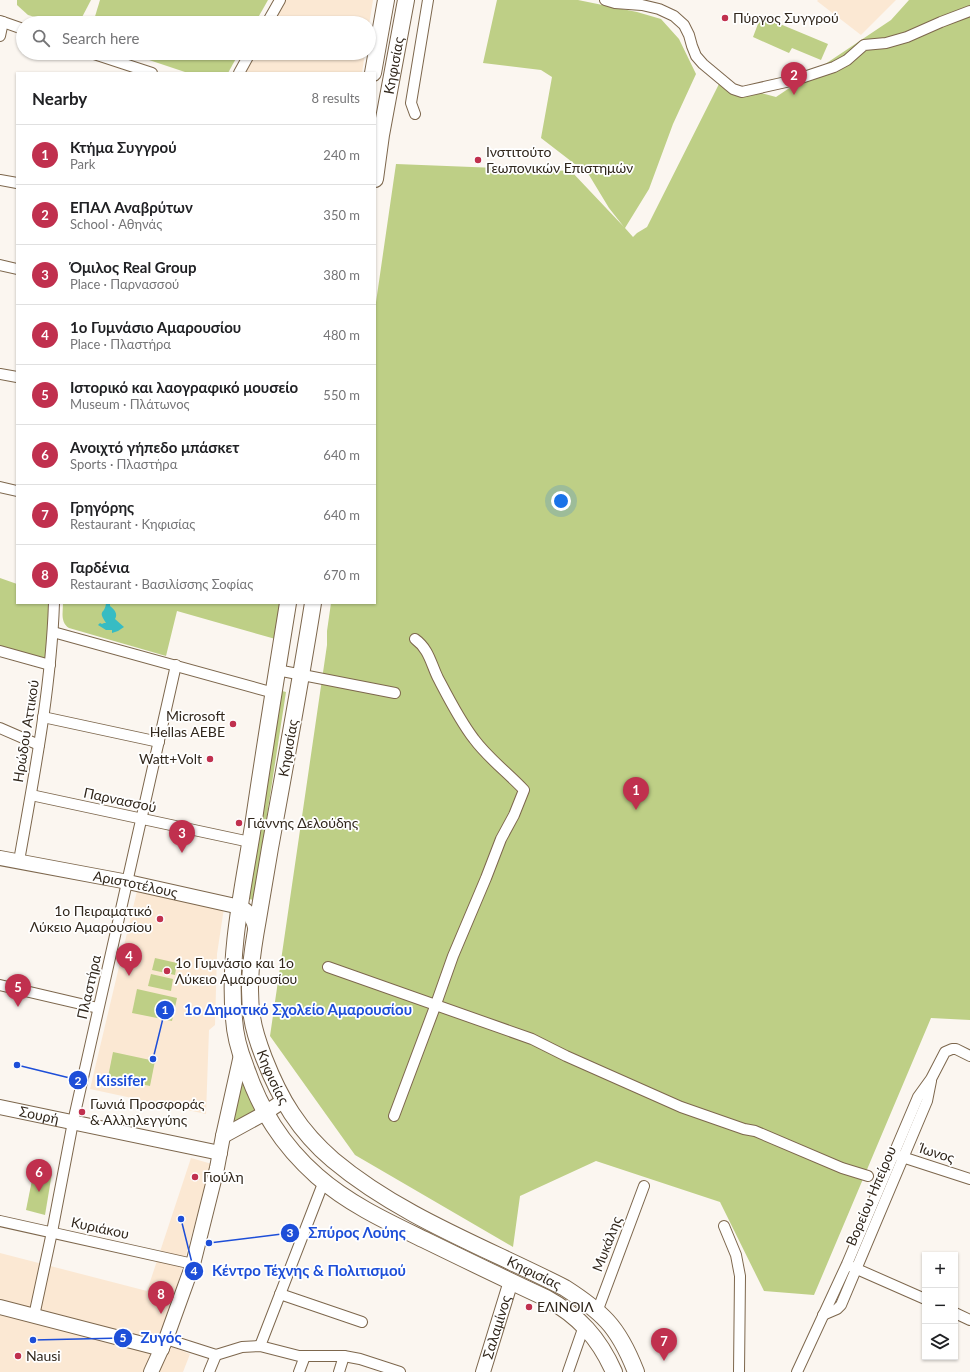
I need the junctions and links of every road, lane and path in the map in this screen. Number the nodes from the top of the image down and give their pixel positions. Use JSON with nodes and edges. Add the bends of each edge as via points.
{"nodes":[{"id":1,"x":280,"y":0,"type":"edge"},
{"id":2,"x":386,"y":0,"type":"edge"},
{"id":3,"x":406,"y":0,"type":"edge"},
{"id":4,"x":428,"y":0,"type":"edge"},
{"id":5,"x":605,"y":0,"type":"edge"},
{"id":6,"x":970,"y":11,"type":"edge"},
{"id":7,"x":271,"y":16,"type":"edge"},
{"id":8,"x":1,"y":22,"type":"edge"},
{"id":9,"x":16,"y":27,"type":"edge"},
{"id":10,"x":0,"y":36,"type":"edge"},
{"id":11,"x":376,"y":56,"type":"edge"},
{"id":12,"x":112,"y":60,"type":"edge"},
{"id":13,"x":246,"y":60,"type":"edge"},
{"id":14,"x":375,"y":60,"type":"edge"},
{"id":15,"x":149,"y":72,"type":"edge"},
{"id":16,"x":240,"y":72,"type":"edge"},
{"id":17,"x":373,"y":72,"type":"edge"},
{"id":18,"x":416,"y":114,"type":"dead end"},
{"id":19,"x":378,"y":134,"type":"edge"},
{"id":20,"x":376,"y":164,"type":"edge"},
{"id":21,"x":0,"y":180,"type":"edge"},
{"id":22,"x":16,"y":182,"type":"edge"},
{"id":23,"x":0,"y":265,"type":"edge"},
{"id":24,"x":16,"y":269,"type":"edge"},
{"id":25,"x":0,"y":374,"type":"edge"},
{"id":26,"x":16,"y":378,"type":"edge"},
{"id":27,"x":0,"y":487,"type":"edge"},
{"id":28,"x":16,"y":491,"type":"edge"},
{"id":29,"x":54,"y":604,"type":"edge"},
{"id":30,"x":288,"y":604,"type":"edge"},
{"id":31,"x":313,"y":604,"type":"edge"},
{"id":32,"x":53,"y":632,"type":"junction"},
{"id":33,"x":415,"y":639,"type":"dead end"},
{"id":34,"x":0,"y":652,"type":"edge"},
{"id":35,"x":50,"y":665,"type":"junction"},
{"id":36,"x":176,"y":665,"type":"junction"},
{"id":37,"x":278,"y":670,"type":"junction"},
{"id":38,"x":302,"y":675,"type":"junction"},
{"id":39,"x":274,"y":693,"type":"junction"},
{"id":40,"x":394,"y":693,"type":"dead end"},
{"id":41,"x":43,"y":717,"type":"junction"},
{"id":42,"x":0,"y":728,"type":"edge"},
{"id":43,"x":158,"y":742,"type":"junction"},
{"id":44,"x":39,"y":745,"type":"junction"},
{"id":45,"x":31,"y":795,"type":"junction"},
{"id":46,"x":142,"y":818,"type":"junction"},
{"id":47,"x":250,"y":842,"type":"junction"},
{"id":48,"x":0,"y":858,"type":"edge"},
{"id":49,"x":19,"y":861,"type":"junction"},
{"id":50,"x":128,"y":882,"type":"junction"},
{"id":51,"x":240,"y":907,"type":"junction"},
{"id":52,"x":256,"y":930,"type":"junction"},
{"id":53,"x":328,"y":967,"type":"dead end"},
{"id":54,"x":0,"y":985,"type":"edge"},
{"id":55,"x":436,"y":1004,"type":"junction"},
{"id":56,"x":98,"y":1008,"type":"junction"},
{"id":57,"x":241,"y":1055,"type":"junction"},
{"id":58,"x":970,"y":1056,"type":"edge"},
{"id":59,"x":283,"y":1101,"type":"junction"},
{"id":60,"x":0,"y":1107,"type":"edge"},
{"id":61,"x":265,"y":1113,"type":"junction"},
{"id":62,"x":394,"y":1116,"type":"dead end"},
{"id":63,"x":73,"y":1122,"type":"junction"},
{"id":64,"x":223,"y":1136,"type":"junction"},
{"id":65,"x":220,"y":1153,"type":"junction"},
{"id":66,"x":898,"y":1156,"type":"junction"},
{"id":67,"x":868,"y":1176,"type":"dead end"},
{"id":68,"x":970,"y":1179,"type":"edge"},
{"id":69,"x":324,"y":1181,"type":"junction"},
{"id":70,"x":644,"y":1186,"type":"dead end"},
{"id":71,"x":0,"y":1221,"type":"edge"},
{"id":72,"x":724,"y":1226,"type":"dead end"},
{"id":73,"x":52,"y":1232,"type":"junction"},
{"id":74,"x":193,"y":1264,"type":"junction"},
{"id":75,"x":851,"y":1266,"type":"junction"},
{"id":76,"x":511,"y":1281,"type":"junction"},
{"id":77,"x":280,"y":1294,"type":"junction"},
{"id":78,"x":922,"y":1298,"type":"edge"},
{"id":79,"x":0,"y":1307,"type":"edge"},
{"id":80,"x":597,"y":1312,"type":"junction"},
{"id":81,"x":958,"y":1314,"type":"edge"},
{"id":82,"x":34,"y":1316,"type":"junction"},
{"id":83,"x":970,"y":1320,"type":"edge"},
{"id":84,"x":362,"y":1322,"type":"dead end"},
{"id":85,"x":584,"y":1326,"type":"junction"},
{"id":86,"x":164,"y":1344,"type":"junction"},
{"id":87,"x":260,"y":1346,"type":"junction"},
{"id":88,"x":216,"y":1355,"type":"junction"},
{"id":89,"x":305,"y":1356,"type":"junction"},
{"id":90,"x":344,"y":1356,"type":"junction"},
{"id":91,"x":151,"y":1372,"type":"edge"},
{"id":92,"x":209,"y":1372,"type":"edge"},
{"id":93,"x":299,"y":1372,"type":"edge"},
{"id":94,"x":339,"y":1372,"type":"edge"},
{"id":95,"x":400,"y":1372,"type":"edge"},
{"id":96,"x":483,"y":1372,"type":"edge"},
{"id":97,"x":568,"y":1372,"type":"edge"},
{"id":98,"x":614,"y":1372,"type":"edge"},
{"id":99,"x":636,"y":1372,"type":"edge"},
{"id":100,"x":739,"y":1372,"type":"edge"},
{"id":101,"x":797,"y":1372,"type":"edge"}],
"edges":[{"from":1,"to":7,"type":"street"},
{"from":2,"to":11,"type":"main road","name":"Κηφισίας"},
{"from":3,"to":19,"type":"main road","name":"Κηφισίας"},
{"from":4,"to":18,"type":"street","via":[[411,103]]},
{"from":5,"to":6,"type":"street","via":[[642,5],[674,16],[684,25],[696,56],[703,64],[724,83],[742,92],[795,80],[834,67],[847,60],[864,45],[886,43],[907,37]]},
{"from":8,"to":9,"type":"street"},
{"from":8,"to":10,"type":"street"},
{"from":12,"to":15,"type":"street"},
{"from":13,"to":16,"type":"street"},
{"from":14,"to":17,"type":"main road","name":"Κηφισίας"},
{"from":19,"to":20,"type":"main road","name":"Κηφισίας"},
{"from":21,"to":22,"type":"street"},
{"from":23,"to":24,"type":"street"},
{"from":25,"to":26,"type":"street"},
{"from":27,"to":28,"type":"street"},
{"from":29,"to":32,"type":"street","name":"Ηρώδου Αττικού"},
{"from":30,"to":37,"type":"main road","name":"Κηφισίας"},
{"from":31,"to":38,"type":"main road","name":"Κηφισίας"},
{"from":32,"to":35,"type":"street","name":"Ηρώδου Αττικού"},
{"from":32,"to":36,"type":"street"},
{"from":33,"to":55,"type":"street","via":[[426,649],[451,702],[474,739],[524,790],[501,839]]},
{"from":34,"to":35,"type":"street"},
{"from":35,"to":41,"type":"street","name":"Ηρώδου Αττικού"},
{"from":36,"to":39,"type":"street"},
{"from":36,"to":43,"type":"street","name":"Πλαστήρα"},
{"from":37,"to":38,"type":"street"},
{"from":37,"to":39,"type":"main road","name":"Κηφισίας"},
{"from":38,"to":40,"type":"street"},
{"from":38,"to":52,"type":"main road","name":"Κηφισίας"},
{"from":39,"to":47,"type":"main road","name":"Κηφισίας"},
{"from":41,"to":43,"type":"street"},
{"from":41,"to":44,"type":"street","name":"Ηρώδου Αττικού"},
{"from":42,"to":44,"type":"street"},
{"from":43,"to":46,"type":"street","name":"Πλαστήρα"},
{"from":44,"to":45,"type":"street","name":"Ηρώδου Αττικού"},
{"from":45,"to":46,"type":"street","name":"Παρνασσού"},
{"from":45,"to":49,"type":"street","name":"Ηρώδου Αττικού"},
{"from":46,"to":47,"type":"street","name":"Παρνασσού"},
{"from":46,"to":50,"type":"street","name":"Πλαστήρα"},
{"from":47,"to":51,"type":"main road","name":"Κηφισίας"},
{"from":48,"to":49,"type":"street","name":"Αριστοτέλους"},
{"from":49,"to":50,"type":"street","name":"Αριστοτέλους"},
{"from":50,"to":51,"type":"street","name":"Αριστοτέλους"},
{"from":50,"to":56,"type":"street","name":"Πλαστήρα"},
{"from":51,"to":52,"type":"street","via":[[252,918]]},
{"from":51,"to":57,"type":"main road","name":"Κηφισίας","via":[[233,961],[233,996],[235,1027]]},
{"from":52,"to":59,"type":"main road","name":"Κηφισίας","via":[[251,964],[252,1019],[264,1057]]},
{"from":53,"to":55,"type":"street"},
{"from":54,"to":56,"type":"street"},
{"from":55,"to":62,"type":"street"},
{"from":55,"to":67,"type":"street","via":[[540,1042],[681,1107],[755,1131],[842,1168]]},
{"from":56,"to":63,"type":"street","name":"Πλαστήρα"},
{"from":57,"to":61,"type":"main road","name":"Κηφισίας"},
{"from":57,"to":64,"type":"street"},
{"from":58,"to":66,"type":"street","name":"Βορείου Ηπείρου","via":[[956,1049],[949,1050],[943,1056],[918,1098]]},
{"from":59,"to":61,"type":"street"},
{"from":59,"to":80,"type":"main road","name":"Κηφισίας","via":[[313,1141],[333,1160],[372,1188],[414,1213],[565,1288]]},
{"from":60,"to":63,"type":"street","name":"Σουρή"},
{"from":61,"to":64,"type":"street"},
{"from":61,"to":69,"type":"main road","name":"Κηφισίας","via":[[294,1154]]},
{"from":63,"to":65,"type":"street","name":"Σουρή"},
{"from":63,"to":73,"type":"street","name":"Πλαστήρα"},
{"from":64,"to":65,"type":"street"},
{"from":65,"to":74,"type":"street"},
{"from":66,"to":68,"type":"street","name":"Ίωνος"},
{"from":66,"to":75,"type":"street","name":"Βορείου Ηπείρου"},
{"from":69,"to":76,"type":"main road","name":"Κηφισίας","via":[[384,1220]]},
{"from":69,"to":77,"type":"street"},
{"from":70,"to":80,"type":"street","name":"Μυκάλης"},
{"from":71,"to":73,"type":"street","name":"Κυριάκου"},
{"from":72,"to":100,"type":"street","via":[[736,1255],[740,1276]]},
{"from":73,"to":74,"type":"street","name":"Κυριάκου"},
{"from":73,"to":82,"type":"street","name":"Πλαστήρα"},
{"from":74,"to":86,"type":"street"},
{"from":75,"to":78,"type":"street"},
{"from":75,"to":101,"type":"street","name":"Βορείου Ηπείρου","via":[[823,1315]]},
{"from":76,"to":85,"type":"main road","name":"Κηφισίας","via":[[557,1304],[575,1316]]},
{"from":76,"to":96,"type":"street","name":"Σαλαμίνος"},
{"from":77,"to":84,"type":"street"},
{"from":77,"to":87,"type":"street"},
{"from":79,"to":82,"type":"street"},
{"from":80,"to":99,"type":"main road","name":"Κηφισίας","via":[[613,1328]]},
{"from":81,"to":83,"type":"street"},
{"from":82,"to":86,"type":"street"},
{"from":85,"to":97,"type":"street"},
{"from":85,"to":98,"type":"main road","name":"Κηφισίας","via":[[600,1346]]},
{"from":86,"to":88,"type":"street"},
{"from":86,"to":91,"type":"street"},
{"from":87,"to":88,"type":"street","via":[[242,1347]]},
{"from":87,"to":89,"type":"street"},
{"from":88,"to":92,"type":"street"},
{"from":89,"to":90,"type":"street"},
{"from":89,"to":93,"type":"street"},
{"from":90,"to":94,"type":"street"},
{"from":90,"to":95,"type":"street"}]}
